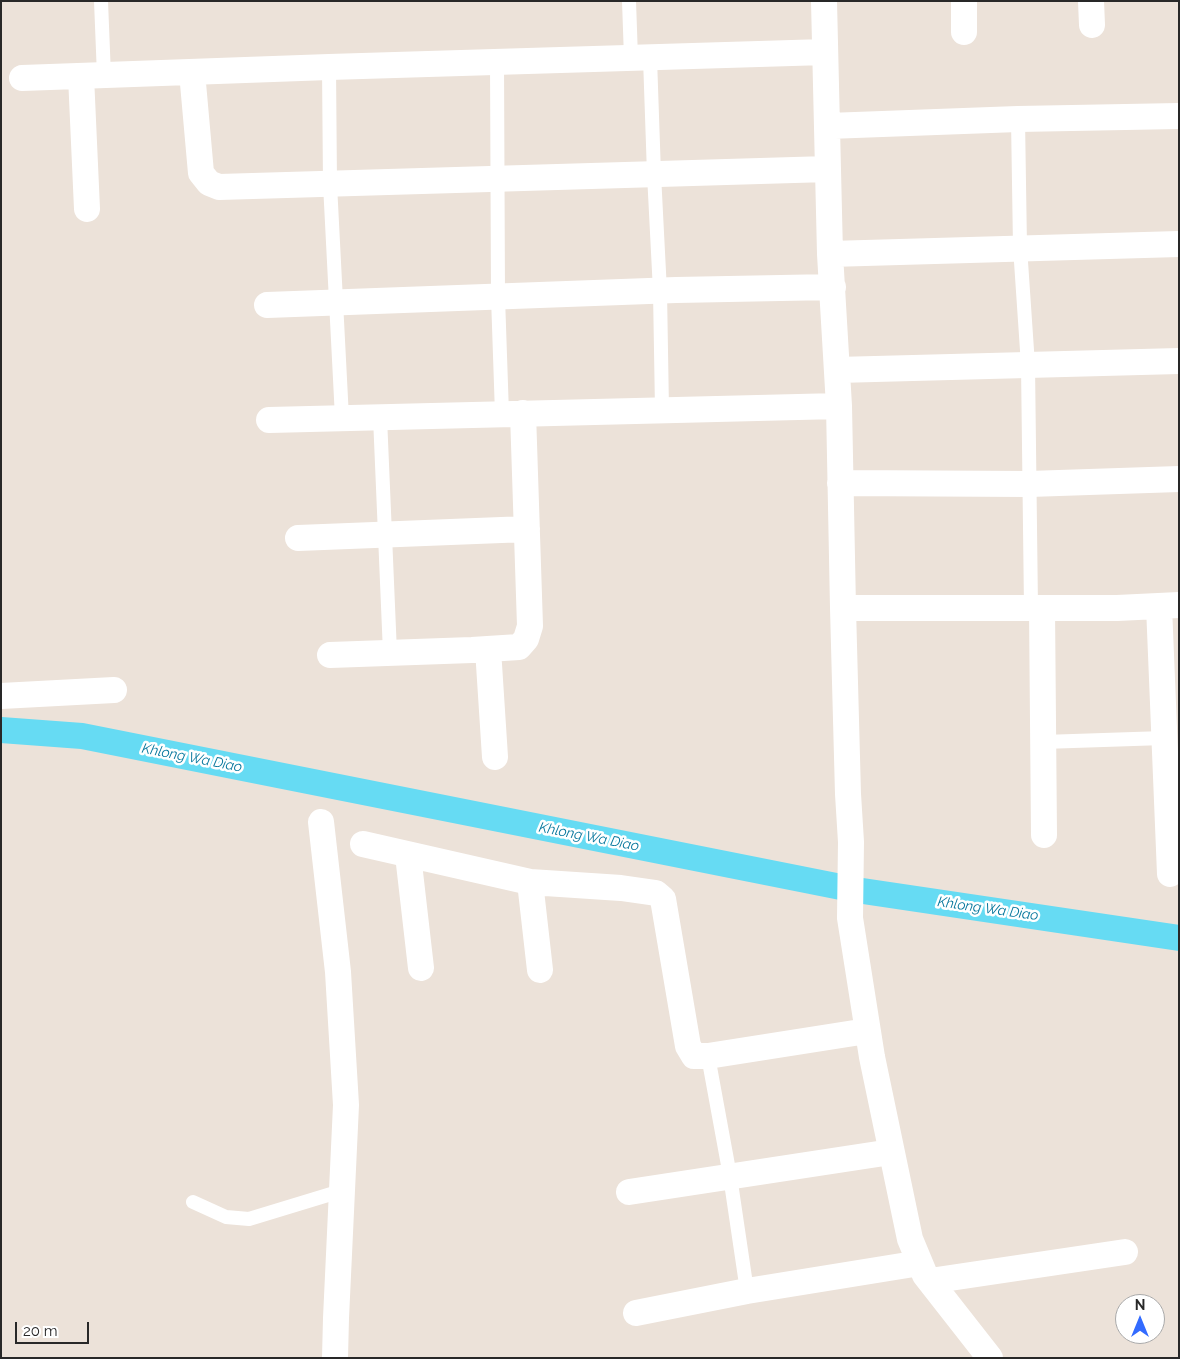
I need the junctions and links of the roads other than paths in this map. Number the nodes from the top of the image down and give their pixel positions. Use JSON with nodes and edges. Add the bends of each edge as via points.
{"nodes":[{"id":1,"x":101,"y":1,"type":"edge"},
{"id":2,"x":629,"y":1,"type":"edge"},
{"id":3,"x":824,"y":1,"type":"edge"},
{"id":4,"x":964,"y":1,"type":"edge"},
{"id":5,"x":964,"y":32,"type":"dead end"},
{"id":6,"x":825,"y":52,"type":"junction"},
{"id":7,"x":641,"y":58,"type":"junction"},
{"id":8,"x":497,"y":62,"type":"junction"},
{"id":9,"x":329,"y":67,"type":"junction"},
{"id":10,"x":192,"y":72,"type":"junction"},
{"id":11,"x":92,"y":76,"type":"junction"},
{"id":12,"x":22,"y":78,"type":"dead end"},
{"id":13,"x":1179,"y":116,"type":"edge"},
{"id":14,"x":1018,"y":119,"type":"junction"},
{"id":15,"x":828,"y":126,"type":"junction"},
{"id":16,"x":828,"y":169,"type":"junction"},
{"id":17,"x":654,"y":174,"type":"junction"},
{"id":18,"x":498,"y":179,"type":"junction"},
{"id":19,"x":330,"y":184,"type":"junction"},
{"id":20,"x":88,"y":209,"type":"dead end"},
{"id":21,"x":1179,"y":244,"type":"edge"},
{"id":22,"x":1020,"y":248,"type":"junction"},
{"id":23,"x":830,"y":254,"type":"junction"},
{"id":24,"x":833,"y":287,"type":"junction"},
{"id":25,"x":660,"y":291,"type":"junction"},
{"id":26,"x":498,"y":297,"type":"junction"},
{"id":27,"x":336,"y":302,"type":"junction"},
{"id":28,"x":267,"y":305,"type":"dead end"},
{"id":29,"x":1179,"y":361,"type":"edge"},
{"id":30,"x":1028,"y":365,"type":"junction"},
{"id":31,"x":837,"y":370,"type":"junction"},
{"id":32,"x":839,"y":406,"type":"junction"},
{"id":33,"x":662,"y":410,"type":"junction"},
{"id":34,"x":512,"y":414,"type":"junction"},
{"id":35,"x":380,"y":417,"type":"junction"},
{"id":36,"x":342,"y":418,"type":"junction"},
{"id":37,"x":269,"y":420,"type":"dead end"},
{"id":38,"x":1179,"y":479,"type":"edge"},
{"id":39,"x":840,"y":483,"type":"junction"},
{"id":40,"x":1029,"y":484,"type":"junction"},
{"id":41,"x":527,"y":529,"type":"junction"},
{"id":42,"x":384,"y":535,"type":"junction"},
{"id":43,"x":298,"y":538,"type":"dead end"},
{"id":44,"x":1169,"y":606,"type":"edge"},
{"id":45,"x":843,"y":608,"type":"junction"},
{"id":46,"x":1036,"y":608,"type":"junction"},
{"id":47,"x":488,"y":649,"type":"junction"},
{"id":48,"x":390,"y":653,"type":"junction"},
{"id":49,"x":330,"y":655,"type":"dead end"},
{"id":50,"x":114,"y":690,"type":"dead end"},
{"id":51,"x":1,"y":696,"type":"edge"},
{"id":52,"x":1164,"y":738,"type":"junction"},
{"id":53,"x":1044,"y":742,"type":"junction"},
{"id":54,"x":495,"y":758,"type":"dead end"},
{"id":55,"x":1172,"y":779,"type":"edge"},
{"id":56,"x":321,"y":822,"type":"dead end"},
{"id":57,"x":1044,"y":835,"type":"dead end"},
{"id":58,"x":363,"y":844,"type":"dead end"},
{"id":59,"x":408,"y":855,"type":"junction"},
{"id":60,"x":1170,"y":874,"type":"dead end"},
{"id":61,"x":530,"y":882,"type":"junction"},
{"id":62,"x":420,"y":968,"type":"dead end"},
{"id":63,"x":540,"y":970,"type":"dead end"},
{"id":64,"x":867,"y":1031,"type":"junction"},
{"id":65,"x":708,"y":1056,"type":"junction"},
{"id":66,"x":891,"y":1152,"type":"junction"},
{"id":67,"x":730,"y":1176,"type":"junction"},
{"id":68,"x":341,"y":1191,"type":"junction"},
{"id":69,"x":629,"y":1192,"type":"dead end"},
{"id":70,"x":193,"y":1202,"type":"dead end"},
{"id":71,"x":1125,"y":1252,"type":"dead end"},
{"id":72,"x":925,"y":1272,"type":"junction"},
{"id":73,"x":747,"y":1291,"type":"junction"},
{"id":74,"x":636,"y":1313,"type":"dead end"},
{"id":75,"x":335,"y":1358,"type":"edge"},
{"id":76,"x":990,"y":1358,"type":"edge"}],
"edges":[{"from":1,"to":11,"type":"lane"},
{"from":2,"to":7,"type":"lane"},
{"from":3,"to":6,"type":"street"},
{"from":4,"to":5,"type":"street"},
{"from":6,"to":7,"type":"street"},
{"from":6,"to":15,"type":"street"},
{"from":7,"to":8,"type":"street"},
{"from":7,"to":17,"type":"lane"},
{"from":8,"to":9,"type":"street"},
{"from":8,"to":18,"type":"lane"},
{"from":9,"to":10,"type":"street"},
{"from":9,"to":19,"type":"lane"},
{"from":10,"to":11,"type":"street"},
{"from":10,"to":19,"type":"street","via":[[201,173],[208,183],[219,187]]},
{"from":11,"to":12,"type":"street"},
{"from":11,"to":20,"type":"street"},
{"from":13,"to":14,"type":"street"},
{"from":14,"to":15,"type":"street"},
{"from":14,"to":22,"type":"lane"},
{"from":15,"to":16,"type":"street"},
{"from":16,"to":17,"type":"street"},
{"from":16,"to":23,"type":"street"},
{"from":17,"to":18,"type":"street"},
{"from":17,"to":25,"type":"lane"},
{"from":18,"to":19,"type":"street"},
{"from":18,"to":26,"type":"lane"},
{"from":19,"to":27,"type":"lane"},
{"from":21,"to":22,"type":"street"},
{"from":22,"to":23,"type":"street"},
{"from":22,"to":30,"type":"lane"},
{"from":23,"to":24,"type":"street"},
{"from":24,"to":25,"type":"street"},
{"from":24,"to":31,"type":"street"},
{"from":25,"to":26,"type":"street"},
{"from":25,"to":33,"type":"lane"},
{"from":26,"to":27,"type":"street"},
{"from":26,"to":34,"type":"lane"},
{"from":27,"to":28,"type":"street"},
{"from":27,"to":36,"type":"lane"},
{"from":29,"to":30,"type":"street"},
{"from":30,"to":31,"type":"street"},
{"from":30,"to":40,"type":"lane"},
{"from":31,"to":32,"type":"street"},
{"from":32,"to":33,"type":"street"},
{"from":32,"to":39,"type":"street"},
{"from":33,"to":34,"type":"street"},
{"from":34,"to":35,"type":"street"},
{"from":34,"to":41,"type":"street"},
{"from":35,"to":36,"type":"street"},
{"from":35,"to":42,"type":"lane"},
{"from":36,"to":37,"type":"street"},
{"from":38,"to":40,"type":"street"},
{"from":39,"to":40,"type":"street"},
{"from":39,"to":45,"type":"street"},
{"from":40,"to":46,"type":"lane"},
{"from":41,"to":42,"type":"street"},
{"from":41,"to":47,"type":"street","via":[[530,626],[526,639],[519,647]]},
{"from":42,"to":43,"type":"street"},
{"from":42,"to":48,"type":"lane"},
{"from":44,"to":46,"type":"street"},
{"from":44,"to":52,"type":"street"},
{"from":45,"to":46,"type":"street"},
{"from":45,"to":64,"type":"street","via":[[851,842],[850,918]]},
{"from":46,"to":53,"type":"street"},
{"from":47,"to":48,"type":"street"},
{"from":47,"to":54,"type":"street"},
{"from":48,"to":49,"type":"street"},
{"from":50,"to":51,"type":"street"},
{"from":52,"to":53,"type":"lane"},
{"from":52,"to":55,"type":"street"},
{"from":53,"to":57,"type":"street"},
{"from":55,"to":60,"type":"street"},
{"from":56,"to":68,"type":"street","via":[[338,972],[346,1104]]},
{"from":58,"to":59,"type":"street"},
{"from":59,"to":61,"type":"street"},
{"from":59,"to":62,"type":"street"},
{"from":61,"to":63,"type":"street"},
{"from":61,"to":65,"type":"street","via":[[621,888],[656,893],[663,899],[688,1046],[694,1056]]},
{"from":64,"to":65,"type":"street"},
{"from":64,"to":66,"type":"street"},
{"from":65,"to":67,"type":"lane"},
{"from":66,"to":67,"type":"street"},
{"from":66,"to":72,"type":"street","via":[[910,1240]]},
{"from":67,"to":69,"type":"street"},
{"from":67,"to":73,"type":"lane"},
{"from":68,"to":70,"type":"lane","via":[[249,1219],[226,1217]]},
{"from":68,"to":75,"type":"street"},
{"from":71,"to":72,"type":"street"},
{"from":72,"to":73,"type":"street"},
{"from":72,"to":76,"type":"street"},
{"from":73,"to":74,"type":"street"}]}
